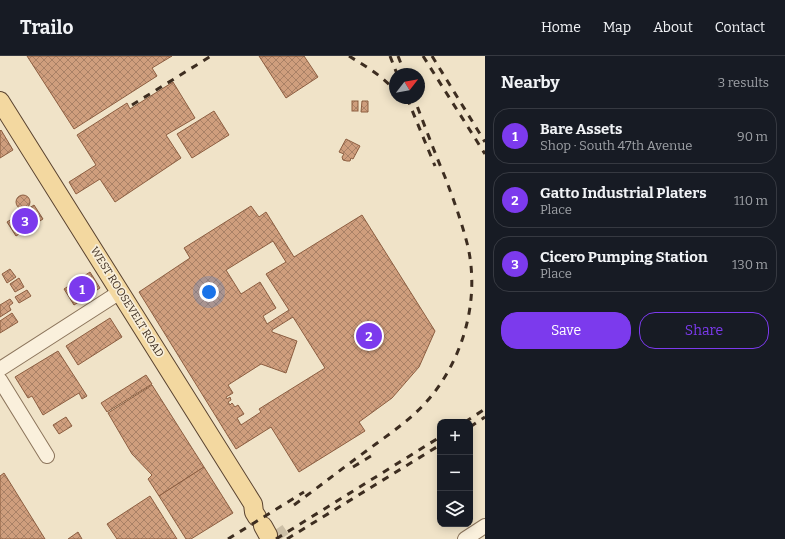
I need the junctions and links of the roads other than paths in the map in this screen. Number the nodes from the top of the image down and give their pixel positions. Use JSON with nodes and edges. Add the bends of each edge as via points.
{"nodes":[{"id":1,"x":0,"y":101,"type":"edge"},
{"id":2,"x":120,"y":292,"type":"junction"},
{"id":3,"x":0,"y":369,"type":"edge"},
{"id":4,"x":0,"y":380,"type":"edge"},
{"id":5,"x":47,"y":456,"type":"dead end"},
{"id":6,"x":264,"y":521,"type":"tunnel mouth"},
{"id":7,"x":485,"y":526,"type":"edge"},
{"id":8,"x":465,"y":539,"type":"edge"}],
"edges":[{"from":1,"to":2,"type":"main road","name":"WEST ROOSEVELT ROAD"},
{"from":2,"to":3,"type":"street"},
{"from":2,"to":6,"type":"main road","name":"WEST ROOSEVELT ROAD"},
{"from":4,"to":5,"type":"street"},
{"from":7,"to":8,"type":"street"}]}
